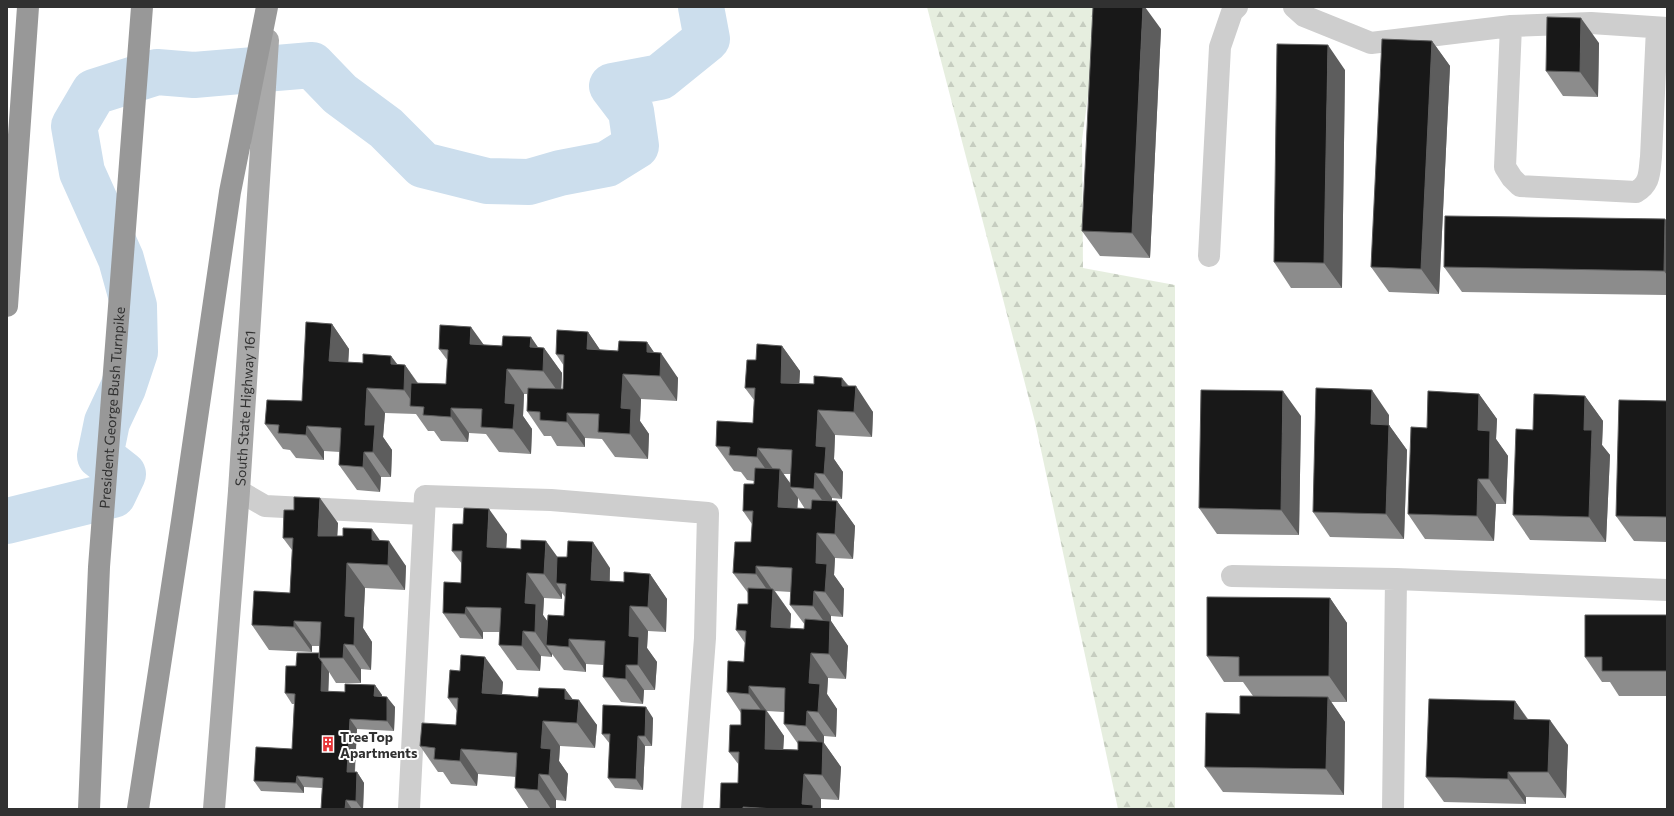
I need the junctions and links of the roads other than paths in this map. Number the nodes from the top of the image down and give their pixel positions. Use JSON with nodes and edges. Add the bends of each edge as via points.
{"nodes":[{"id":1,"x":28,"y":7,"type":"edge"},
{"id":2,"x":142,"y":7,"type":"edge"},
{"id":3,"x":268,"y":7,"type":"edge"},
{"id":4,"x":1237,"y":7,"type":"edge"},
{"id":5,"x":1294,"y":7,"type":"edge"},
{"id":6,"x":1544,"y":16,"type":"edge"},
{"id":7,"x":1511,"y":26,"type":"junction"},
{"id":8,"x":1662,"y":28,"type":"edge"},
{"id":9,"x":1209,"y":256,"type":"dead end"},
{"id":10,"x":7,"y":306,"type":"edge"},
{"id":11,"x":239,"y":491,"type":"junction"},
{"id":12,"x":423,"y":514,"type":"junction"},
{"id":13,"x":1232,"y":576,"type":"dead end"},
{"id":14,"x":1396,"y":579,"type":"junction"},
{"id":15,"x":1667,"y":590,"type":"edge"},
{"id":16,"x":89,"y":809,"type":"edge"},
{"id":17,"x":138,"y":809,"type":"edge"},
{"id":18,"x":214,"y":809,"type":"edge"},
{"id":19,"x":409,"y":809,"type":"edge"},
{"id":20,"x":692,"y":809,"type":"edge"},
{"id":21,"x":1393,"y":809,"type":"edge"}],
"edges":[{"from":1,"to":10,"type":"highway"},
{"from":2,"to":16,"type":"highway","name":"President George Bush Turnpike","via":[[99,567]]},
{"from":3,"to":11,"type":"main road","name":"South State Highway 161"},
{"from":3,"to":17,"type":"highway","via":[[230,192]]},
{"from":4,"to":9,"type":"street","via":[[1232,12],[1220,47]]},
{"from":5,"to":7,"type":"street","via":[[1304,16],[1371,43]]},
{"from":6,"to":7,"type":"street"},
{"from":6,"to":8,"type":"street"},
{"from":7,"to":8,"type":"street","via":[[1505,167],[1512,178],[1520,186],[1636,192],[1645,187],[1650,170]]},
{"from":11,"to":12,"type":"street","via":[[265,506]]},
{"from":11,"to":18,"type":"main road","name":"South State Highway 161"},
{"from":12,"to":19,"type":"street"},
{"from":12,"to":20,"type":"street","via":[[425,496],[550,500],[708,513],[705,638]]},
{"from":13,"to":14,"type":"street"},
{"from":14,"to":15,"type":"street"},
{"from":14,"to":21,"type":"street"}]}
